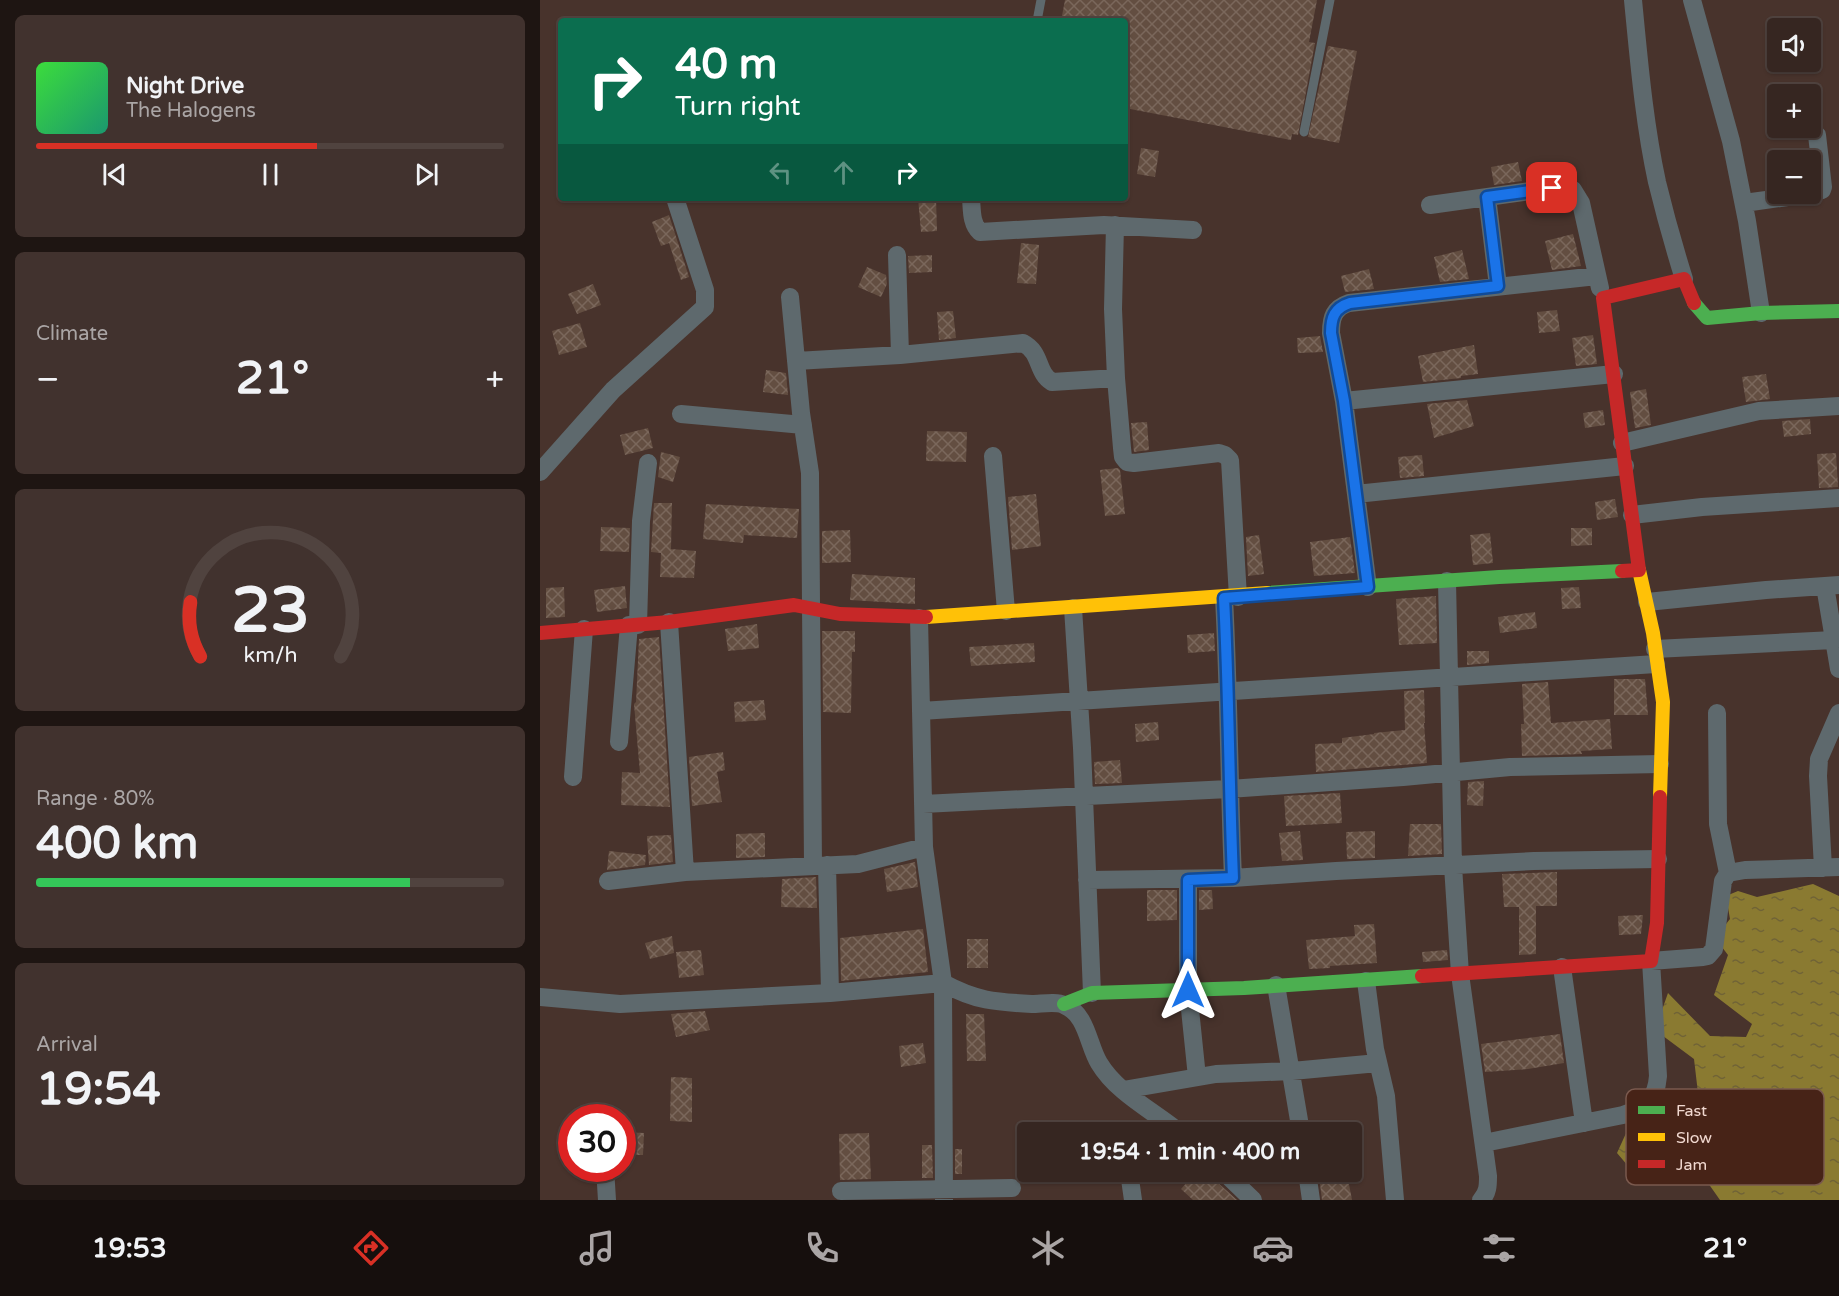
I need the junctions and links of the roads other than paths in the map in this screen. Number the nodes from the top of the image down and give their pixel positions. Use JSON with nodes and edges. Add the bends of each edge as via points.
{"nodes":[{"id":1,"x":1041,"y":0,"type":"edge"},
{"id":2,"x":1330,"y":0,"type":"edge"},
{"id":3,"x":1633,"y":0,"type":"edge"},
{"id":4,"x":1692,"y":0,"type":"edge"},
{"id":5,"x":1038,"y":18,"type":"edge"},
{"id":6,"x":1304,"y":132,"type":"dead end"},
{"id":7,"x":1821,"y":170,"type":"edge"},
{"id":8,"x":1821,"y":190,"type":"edge"},
{"id":9,"x":1487,"y":197,"type":"junction"},
{"id":10,"x":1767,"y":200,"type":"edge"},
{"id":11,"x":676,"y":201,"type":"edge"},
{"id":12,"x":971,"y":201,"type":"edge"},
{"id":13,"x":1744,"y":203,"type":"junction"},
{"id":14,"x":1430,"y":205,"type":"dead end"},
{"id":15,"x":1115,"y":225,"type":"junction"},
{"id":16,"x":1193,"y":230,"type":"dead end"},
{"id":17,"x":897,"y":255,"type":"dead end"},
{"id":18,"x":1597,"y":276,"type":"junction"},
{"id":19,"x":1684,"y":279,"type":"junction"},
{"id":20,"x":1498,"y":286,"type":"junction"},
{"id":21,"x":790,"y":297,"type":"dead end"},
{"id":22,"x":1603,"y":298,"type":"junction"},
{"id":23,"x":1839,"y":311,"type":"edge"},
{"id":24,"x":1761,"y":313,"type":"junction"},
{"id":25,"x":900,"y":355,"type":"junction"},
{"id":26,"x":796,"y":361,"type":"junction"},
{"id":27,"x":1614,"y":374,"type":"junction"},
{"id":28,"x":1116,"y":378,"type":"junction"},
{"id":29,"x":1344,"y":401,"type":"junction"},
{"id":30,"x":1839,"y":406,"type":"edge"},
{"id":31,"x":681,"y":414,"type":"dead end"},
{"id":32,"x":803,"y":425,"type":"junction"},
{"id":33,"x":1622,"y":443,"type":"junction"},
{"id":34,"x":993,"y":456,"type":"dead end"},
{"id":35,"x":648,"y":464,"type":"dead end"},
{"id":36,"x":1625,"y":466,"type":"junction"},
{"id":37,"x":540,"y":472,"type":"edge"},
{"id":38,"x":1356,"y":494,"type":"junction"},
{"id":39,"x":1839,"y":498,"type":"edge"},
{"id":40,"x":1632,"y":515,"type":"junction"},
{"id":41,"x":1640,"y":570,"type":"junction"},
{"id":42,"x":1447,"y":581,"type":"junction"},
{"id":43,"x":1832,"y":585,"type":"edge"},
{"id":44,"x":1368,"y":587,"type":"junction"},
{"id":45,"x":1231,"y":597,"type":"junction"},
{"id":46,"x":1647,"y":602,"type":"junction"},
{"id":47,"x":1073,"y":608,"type":"junction"},
{"id":48,"x":812,"y":611,"type":"junction"},
{"id":49,"x":1006,"y":611,"type":"junction"},
{"id":50,"x":919,"y":618,"type":"junction"},
{"id":51,"x":669,"y":622,"type":"junction"},
{"id":52,"x":633,"y":625,"type":"junction"},
{"id":53,"x":584,"y":629,"type":"junction"},
{"id":54,"x":540,"y":633,"type":"edge"},
{"id":55,"x":1834,"y":640,"type":"junction"},
{"id":56,"x":1655,"y":656,"type":"junction"},
{"id":57,"x":1839,"y":669,"type":"edge"},
{"id":58,"x":1448,"y":676,"type":"junction"},
{"id":59,"x":1229,"y":692,"type":"junction"},
{"id":60,"x":1079,"y":702,"type":"junction"},
{"id":61,"x":921,"y":711,"type":"junction"},
{"id":62,"x":1718,"y":713,"type":"dead end"},
{"id":63,"x":1839,"y":714,"type":"edge"},
{"id":64,"x":619,"y":742,"type":"dead end"},
{"id":65,"x":1660,"y":764,"type":"junction"},
{"id":66,"x":1451,"y":772,"type":"junction"},
{"id":67,"x":573,"y":777,"type":"dead end"},
{"id":68,"x":1229,"y":789,"type":"junction"},
{"id":69,"x":1084,"y":797,"type":"junction"},
{"id":70,"x":923,"y":804,"type":"junction"},
{"id":71,"x":924,"y":848,"type":"junction"},
{"id":72,"x":1658,"y":859,"type":"junction"},
{"id":73,"x":820,"y":866,"type":"junction"},
{"id":74,"x":1453,"y":866,"type":"junction"},
{"id":75,"x":1831,"y":868,"type":"edge"},
{"id":76,"x":685,"y":872,"type":"junction"},
{"id":77,"x":1728,"y":873,"type":"junction"},
{"id":78,"x":1233,"y":878,"type":"junction"},
{"id":79,"x":1087,"y":880,"type":"junction"},
{"id":80,"x":1188,"y":880,"type":"junction"},
{"id":81,"x":608,"y":881,"type":"dead end"},
{"id":82,"x":1651,"y":961,"type":"junction"},
{"id":83,"x":1562,"y":967,"type":"junction"},
{"id":84,"x":1460,"y":974,"type":"junction"},
{"id":85,"x":1366,"y":981,"type":"junction"},
{"id":86,"x":943,"y":983,"type":"junction"},
{"id":87,"x":1276,"y":986,"type":"junction"},
{"id":88,"x":1188,"y":990,"type":"junction"},
{"id":89,"x":830,"y":993,"type":"junction"},
{"id":90,"x":1092,"y":993,"type":"junction"},
{"id":91,"x":540,"y":997,"type":"edge"},
{"id":92,"x":1064,"y":1005,"type":"junction"},
{"id":93,"x":1378,"y":1063,"type":"junction"},
{"id":94,"x":1292,"y":1071,"type":"junction"},
{"id":95,"x":1197,"y":1077,"type":"junction"},
{"id":96,"x":1656,"y":1089,"type":"edge"},
{"id":97,"x":1123,"y":1090,"type":"junction"},
{"id":98,"x":1626,"y":1113,"type":"edge"},
{"id":99,"x":1166,"y":1122,"type":"edge"},
{"id":100,"x":1300,"y":1122,"type":"edge"},
{"id":101,"x":1584,"y":1123,"type":"junction"},
{"id":102,"x":1484,"y":1143,"type":"junction"},
{"id":103,"x":606,"y":1182,"type":"edge"},
{"id":104,"x":1130,"y":1182,"type":"edge"},
{"id":105,"x":1235,"y":1182,"type":"edge"},
{"id":106,"x":1308,"y":1182,"type":"edge"},
{"id":107,"x":1012,"y":1188,"type":"dead end"},
{"id":108,"x":841,"y":1191,"type":"dead end"},
{"id":109,"x":944,"y":1194,"type":"edge"},
{"id":110,"x":607,"y":1200,"type":"edge"},
{"id":111,"x":1132,"y":1200,"type":"edge"},
{"id":112,"x":1254,"y":1200,"type":"edge"},
{"id":113,"x":1311,"y":1200,"type":"edge"},
{"id":114,"x":1395,"y":1200,"type":"edge"},
{"id":115,"x":1481,"y":1200,"type":"edge"}],
"edges":[{"from":1,"to":5,"type":"lane"},
{"from":2,"to":6,"type":"lane"},
{"from":3,"to":19,"type":"street","via":[[1657,180]]},
{"from":4,"to":13,"type":"street"},
{"from":7,"to":8,"type":"street"},
{"from":9,"to":14,"type":"street"},
{"from":9,"to":18,"type":"street","via":[[1552,188],[1573,190],[1581,203]]},
{"from":9,"to":20,"type":"street"},
{"from":10,"to":13,"type":"street"},
{"from":11,"to":37,"type":"street","via":[[705,290],[705,307],[613,390]]},
{"from":12,"to":15,"type":"street","via":[[973,221],[980,232]]},
{"from":13,"to":24,"type":"street"},
{"from":15,"to":16,"type":"street"},
{"from":15,"to":28,"type":"street"},
{"from":17,"to":25,"type":"street"},
{"from":18,"to":20,"type":"street"},
{"from":18,"to":22,"type":"street"},
{"from":19,"to":22,"type":"street"},
{"from":19,"to":24,"type":"street","via":[[1694,305],[1707,318]]},
{"from":20,"to":29,"type":"street","via":[[1342,306],[1334,312],[1331,322]]},
{"from":21,"to":26,"type":"street"},
{"from":22,"to":27,"type":"street"},
{"from":23,"to":24,"type":"street"},
{"from":25,"to":26,"type":"street"},
{"from":25,"to":28,"type":"street","via":[[1023,343],[1036,353],[1042,371],[1052,382]]},
{"from":26,"to":32,"type":"street"},
{"from":27,"to":29,"type":"street"},
{"from":27,"to":33,"type":"street"},
{"from":28,"to":45,"type":"street","via":[[1123,457],[1127,462],[1219,453],[1230,460]]},
{"from":29,"to":38,"type":"street"},
{"from":30,"to":33,"type":"street","via":[[1759,411]]},
{"from":31,"to":32,"type":"street"},
{"from":32,"to":48,"type":"street","via":[[810,473]]},
{"from":33,"to":36,"type":"street"},
{"from":34,"to":49,"type":"street"},
{"from":35,"to":52,"type":"street"},
{"from":36,"to":38,"type":"street"},
{"from":36,"to":40,"type":"street"},
{"from":38,"to":44,"type":"street"},
{"from":39,"to":40,"type":"street"},
{"from":40,"to":41,"type":"street"},
{"from":41,"to":42,"type":"street"},
{"from":41,"to":46,"type":"street"},
{"from":42,"to":44,"type":"street"},
{"from":42,"to":58,"type":"street"},
{"from":43,"to":46,"type":"street"},
{"from":43,"to":55,"type":"street"},
{"from":44,"to":45,"type":"street"},
{"from":45,"to":47,"type":"street"},
{"from":45,"to":59,"type":"street"},
{"from":46,"to":56,"type":"street"},
{"from":47,"to":49,"type":"street"},
{"from":47,"to":60,"type":"street"},
{"from":48,"to":50,"type":"street"},
{"from":48,"to":51,"type":"street","via":[[794,605]]},
{"from":48,"to":73,"type":"street"},
{"from":49,"to":50,"type":"street"},
{"from":50,"to":61,"type":"street"},
{"from":51,"to":52,"type":"street"},
{"from":51,"to":76,"type":"street"},
{"from":52,"to":53,"type":"street"},
{"from":52,"to":64,"type":"street"},
{"from":53,"to":54,"type":"street"},
{"from":53,"to":67,"type":"street"},
{"from":55,"to":56,"type":"street"},
{"from":55,"to":57,"type":"street"},
{"from":56,"to":58,"type":"street"},
{"from":56,"to":65,"type":"street","via":[[1663,702]]},
{"from":58,"to":59,"type":"street"},
{"from":58,"to":66,"type":"street"},
{"from":59,"to":60,"type":"street"},
{"from":59,"to":68,"type":"street"},
{"from":60,"to":61,"type":"street"},
{"from":60,"to":69,"type":"street"},
{"from":61,"to":70,"type":"street"},
{"from":62,"to":77,"type":"street","via":[[1716,794]]},
{"from":63,"to":75,"type":"street","via":[[1819,759],[1818,776]]},
{"from":65,"to":66,"type":"street","via":[[1510,766]]},
{"from":65,"to":72,"type":"street"},
{"from":66,"to":68,"type":"street"},
{"from":66,"to":74,"type":"street"},
{"from":68,"to":69,"type":"street"},
{"from":68,"to":78,"type":"street"},
{"from":69,"to":70,"type":"street"},
{"from":69,"to":79,"type":"street"},
{"from":70,"to":71,"type":"street"},
{"from":71,"to":73,"type":"street","via":[[858,864]]},
{"from":71,"to":86,"type":"street"},
{"from":72,"to":74,"type":"street"},
{"from":72,"to":82,"type":"street","via":[[1657,923]]},
{"from":73,"to":76,"type":"street"},
{"from":73,"to":89,"type":"street"},
{"from":74,"to":78,"type":"street"},
{"from":74,"to":84,"type":"street"},
{"from":75,"to":77,"type":"street"},
{"from":76,"to":81,"type":"street"},
{"from":77,"to":82,"type":"street","via":[[1723,881],[1714,949],[1708,956]]},
{"from":78,"to":80,"type":"street"},
{"from":79,"to":80,"type":"street"},
{"from":79,"to":90,"type":"street"},
{"from":80,"to":88,"type":"street"},
{"from":82,"to":83,"type":"street"},
{"from":82,"to":96,"type":"street"},
{"from":83,"to":84,"type":"street"},
{"from":83,"to":101,"type":"street"},
{"from":84,"to":85,"type":"street"},
{"from":84,"to":102,"type":"street"},
{"from":85,"to":87,"type":"street"},
{"from":85,"to":93,"type":"street"},
{"from":86,"to":89,"type":"street"},
{"from":86,"to":92,"type":"street","via":[[989,1001]]},
{"from":86,"to":109,"type":"street"},
{"from":87,"to":88,"type":"street"},
{"from":87,"to":94,"type":"street"},
{"from":88,"to":90,"type":"street"},
{"from":88,"to":95,"type":"street"},
{"from":89,"to":91,"type":"street","via":[[620,1004]]},
{"from":90,"to":92,"type":"street"},
{"from":92,"to":97,"type":"street","via":[[1086,1029],[1108,1077]]},
{"from":93,"to":94,"type":"street"},
{"from":93,"to":114,"type":"street","via":[[1386,1096]]},
{"from":94,"to":95,"type":"street"},
{"from":94,"to":100,"type":"street"},
{"from":95,"to":97,"type":"street"},
{"from":97,"to":99,"type":"street"},
{"from":98,"to":101,"type":"street"},
{"from":101,"to":102,"type":"street"},
{"from":102,"to":115,"type":"street","via":[[1488,1187]]},
{"from":103,"to":110,"type":"street"},
{"from":104,"to":111,"type":"street"},
{"from":105,"to":112,"type":"street"},
{"from":106,"to":113,"type":"street"},
{"from":107,"to":109,"type":"street"},
{"from":108,"to":109,"type":"street"}]}
